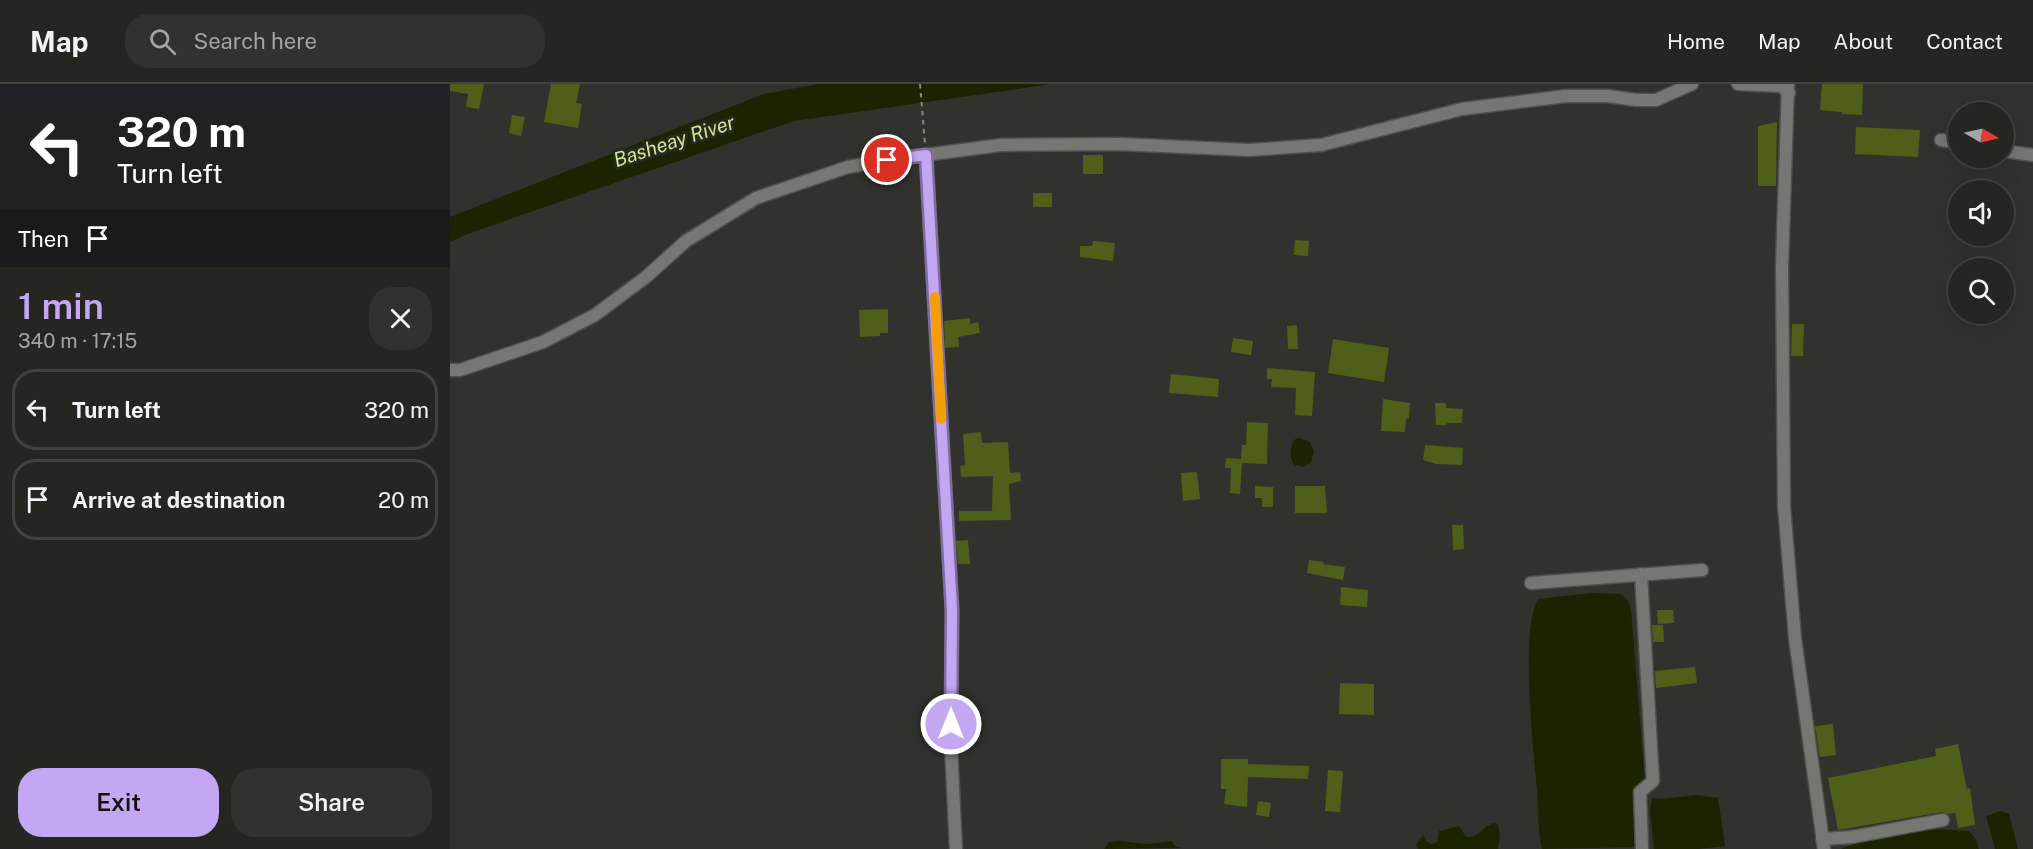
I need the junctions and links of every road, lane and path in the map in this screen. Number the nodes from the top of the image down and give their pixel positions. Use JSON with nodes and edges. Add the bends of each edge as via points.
{"nodes":[{"id":1,"x":920,"y":84,"type":"edge"},
{"id":2,"x":1692,"y":84,"type":"edge"},
{"id":3,"x":1738,"y":84,"type":"edge"},
{"id":4,"x":1788,"y":88,"type":"edge"},
{"id":5,"x":1941,"y":140,"type":"dead end"},
{"id":6,"x":1948,"y":141,"type":"edge"},
{"id":7,"x":2014,"y":152,"type":"edge"},
{"id":8,"x":926,"y":155,"type":"junction"},
{"id":9,"x":2033,"y":155,"type":"edge"},
{"id":10,"x":450,"y":370,"type":"edge"},
{"id":11,"x":1702,"y":570,"type":"dead end"},
{"id":12,"x":1641,"y":574,"type":"junction"},
{"id":13,"x":1532,"y":583,"type":"dead end"},
{"id":14,"x":1943,"y":820,"type":"dead end"},
{"id":15,"x":1823,"y":844,"type":"edge"},
{"id":16,"x":956,"y":849,"type":"edge"},
{"id":17,"x":1642,"y":849,"type":"edge"}],
"edges":[{"from":1,"to":8,"type":"path"},
{"from":2,"to":8,"type":"street","via":[[1656,100],[1566,96],[1462,109],[1321,145],[1249,150],[1119,144],[1001,145]]},
{"from":3,"to":4,"type":"street"},
{"from":4,"to":15,"type":"street","via":[[1782,267],[1784,506],[1795,638]]},
{"from":5,"to":6,"type":"street"},
{"from":7,"to":9,"type":"street"},
{"from":8,"to":10,"type":"street","via":[[848,167],[756,198],[686,242],[595,315],[543,342]]},
{"from":8,"to":16,"type":"street","via":[[952,610],[951,747]]},
{"from":11,"to":12,"type":"street"},
{"from":12,"to":13,"type":"street"},
{"from":12,"to":17,"type":"street","via":[[1653,781],[1640,792]]},
{"from":14,"to":15,"type":"street"}]}
